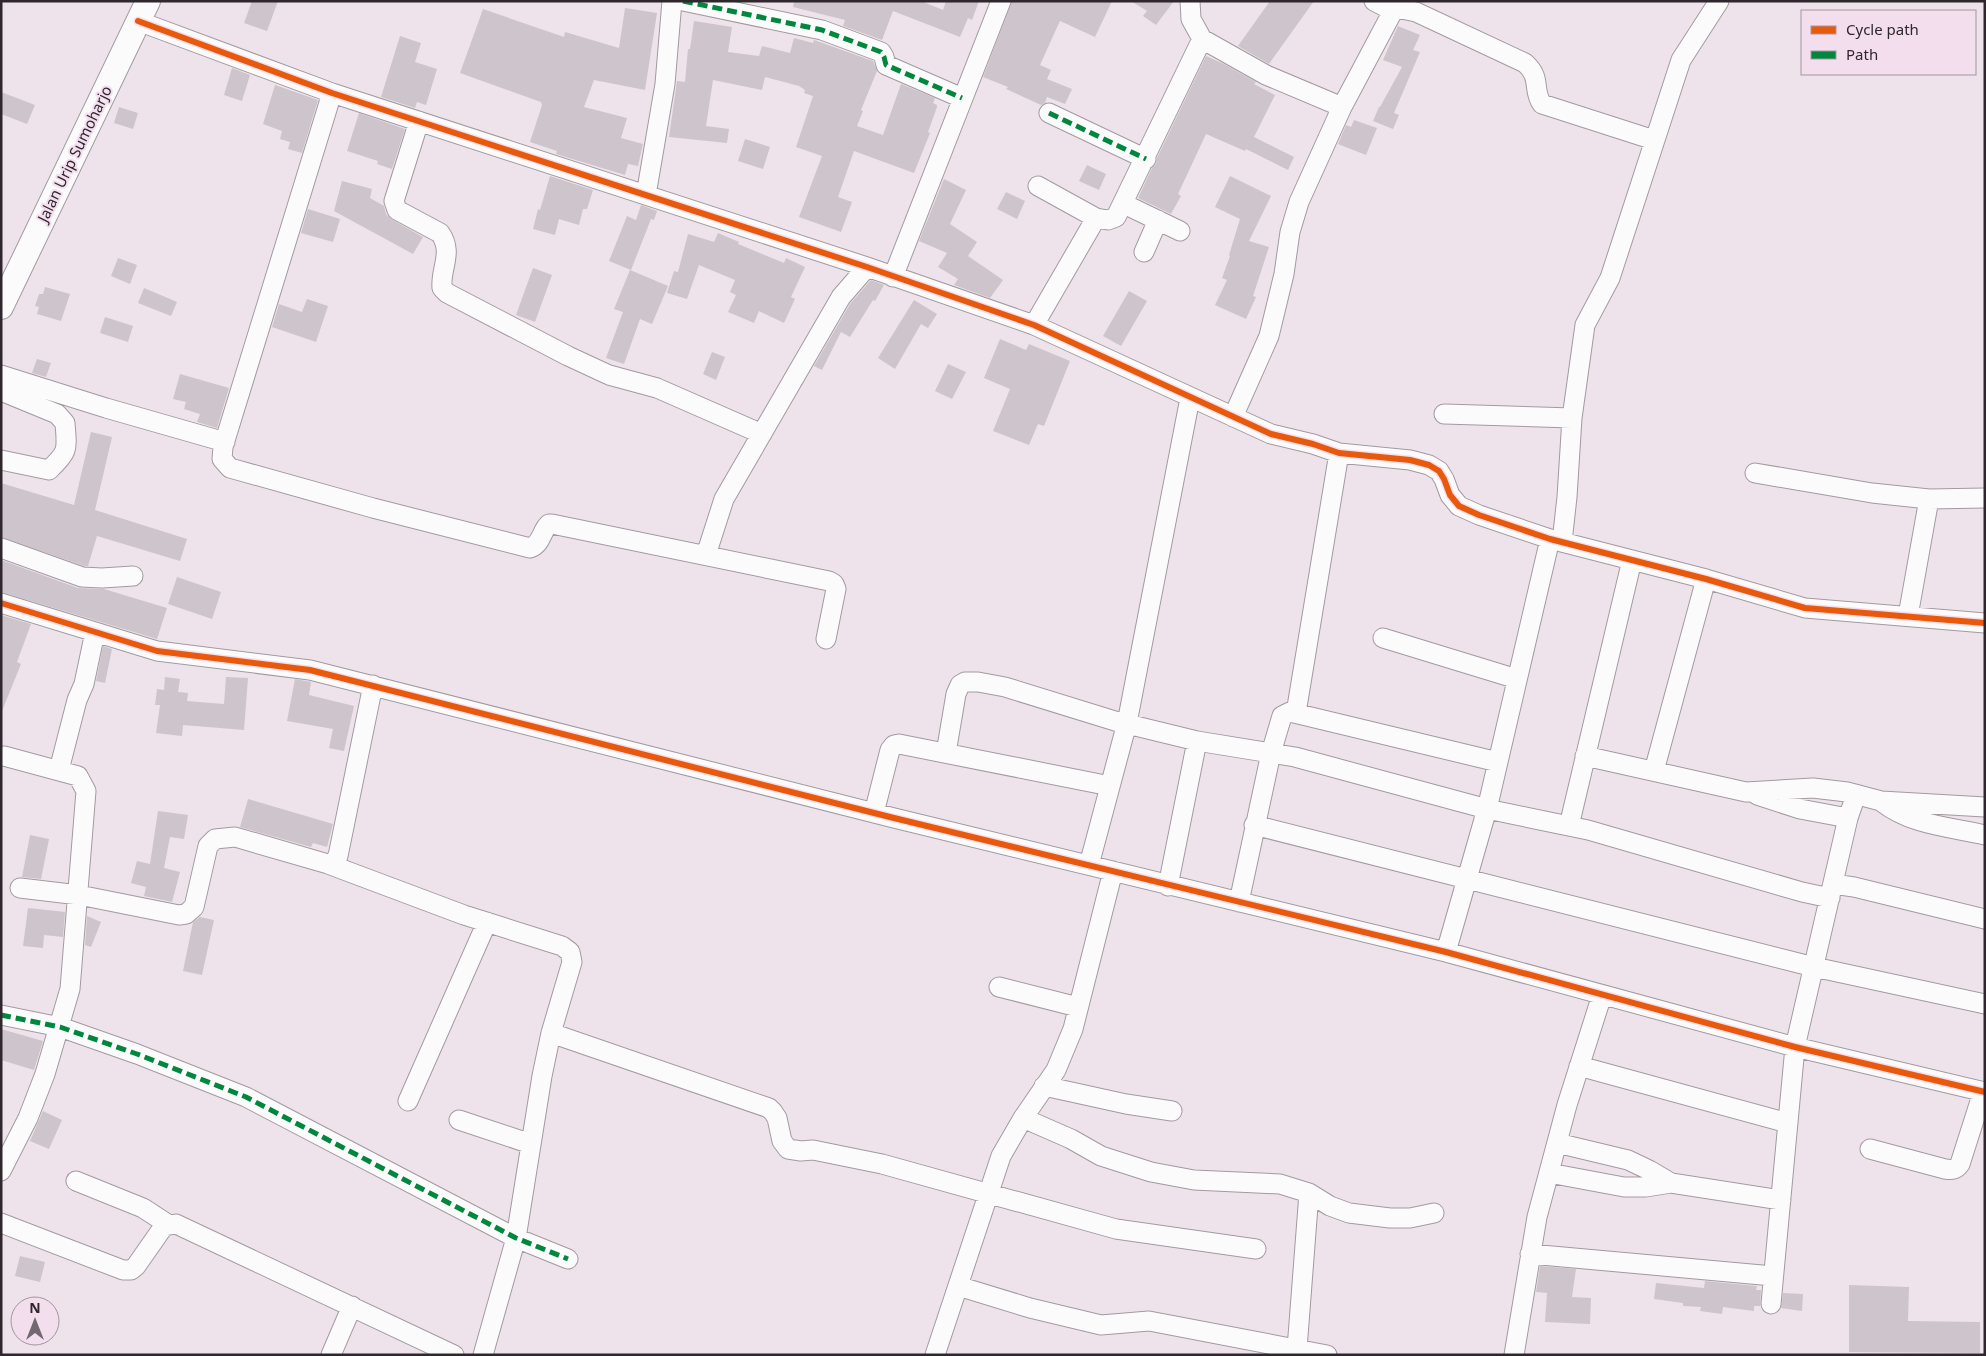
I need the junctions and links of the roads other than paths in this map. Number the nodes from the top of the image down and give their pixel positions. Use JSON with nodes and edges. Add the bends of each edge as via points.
{"nodes":[{"id":1,"x":672,"y":1,"type":"edge"},
{"id":2,"x":683,"y":1,"type":"edge"},
{"id":3,"x":1001,"y":1,"type":"edge"},
{"id":4,"x":1190,"y":1,"type":"edge"},
{"id":5,"x":1374,"y":1,"type":"edge"},
{"id":6,"x":1719,"y":1,"type":"edge"},
{"id":7,"x":1404,"y":7,"type":"edge"},
{"id":8,"x":143,"y":11,"type":"edge"},
{"id":9,"x":1202,"y":39,"type":"junction"},
{"id":10,"x":332,"y":93,"type":"junction"},
{"id":11,"x":962,"y":98,"type":"junction"},
{"id":12,"x":1342,"y":107,"type":"junction"},
{"id":13,"x":1049,"y":113,"type":"dead end"},
{"id":14,"x":419,"y":122,"type":"junction"},
{"id":15,"x":1654,"y":140,"type":"junction"},
{"id":16,"x":1146,"y":159,"type":"junction"},
{"id":17,"x":1038,"y":186,"type":"dead end"},
{"id":18,"x":646,"y":195,"type":"junction"},
{"id":19,"x":1124,"y":204,"type":"junction"},
{"id":20,"x":1096,"y":218,"type":"junction"},
{"id":21,"x":1158,"y":220,"type":"junction"},
{"id":22,"x":1180,"y":231,"type":"dead end"},
{"id":23,"x":1144,"y":252,"type":"dead end"},
{"id":24,"x":867,"y":267,"type":"junction"},
{"id":25,"x":893,"y":277,"type":"junction"},
{"id":26,"x":1,"y":308,"type":"edge"},
{"id":27,"x":1034,"y":325,"type":"junction"},
{"id":28,"x":1,"y":375,"type":"edge"},
{"id":29,"x":1,"y":391,"type":"edge"},
{"id":30,"x":1190,"y":398,"type":"junction"},
{"id":31,"x":1444,"y":414,"type":"dead end"},
{"id":32,"x":1233,"y":417,"type":"junction"},
{"id":33,"x":1572,"y":418,"type":"junction"},
{"id":34,"x":762,"y":434,"type":"junction"},
{"id":35,"x":225,"y":442,"type":"junction"},
{"id":36,"x":1338,"y":454,"type":"junction"},
{"id":37,"x":1,"y":460,"type":"edge"},
{"id":38,"x":1755,"y":472,"type":"dead end"},
{"id":39,"x":1985,"y":498,"type":"edge"},
{"id":40,"x":1929,"y":500,"type":"junction"},
{"id":41,"x":1556,"y":541,"type":"junction"},
{"id":42,"x":1,"y":548,"type":"edge"},
{"id":43,"x":706,"y":555,"type":"junction"},
{"id":44,"x":1632,"y":560,"type":"junction"},
{"id":45,"x":133,"y":576,"type":"dead end"},
{"id":46,"x":1706,"y":579,"type":"junction"},
{"id":47,"x":1,"y":603,"type":"edge"},
{"id":48,"x":1908,"y":616,"type":"junction"},
{"id":49,"x":1985,"y":623,"type":"edge"},
{"id":50,"x":95,"y":632,"type":"junction"},
{"id":51,"x":1383,"y":638,"type":"dead end"},
{"id":52,"x":826,"y":640,"type":"dead end"},
{"id":53,"x":1517,"y":679,"type":"junction"},
{"id":54,"x":373,"y":685,"type":"junction"},
{"id":55,"x":1296,"y":713,"type":"junction"},
{"id":56,"x":1127,"y":723,"type":"junction"},
{"id":57,"x":1197,"y":741,"type":"junction"},
{"id":58,"x":946,"y":753,"type":"junction"},
{"id":59,"x":1270,"y":753,"type":"junction"},
{"id":60,"x":4,"y":756,"type":"dead end"},
{"id":61,"x":1585,"y":756,"type":"junction"},
{"id":62,"x":1498,"y":762,"type":"junction"},
{"id":63,"x":59,"y":770,"type":"junction"},
{"id":64,"x":1654,"y":771,"type":"junction"},
{"id":65,"x":1110,"y":786,"type":"junction"},
{"id":66,"x":1746,"y":792,"type":"junction"},
{"id":67,"x":1856,"y":795,"type":"junction"},
{"id":68,"x":1881,"y":801,"type":"junction"},
{"id":69,"x":1985,"y":807,"type":"edge"},
{"id":70,"x":1487,"y":809,"type":"junction"},
{"id":71,"x":874,"y":813,"type":"junction"},
{"id":72,"x":1848,"y":818,"type":"junction"},
{"id":73,"x":1254,"y":825,"type":"junction"},
{"id":74,"x":1569,"y":826,"type":"junction"},
{"id":75,"x":1985,"y":835,"type":"edge"},
{"id":76,"x":328,"y":864,"type":"junction"},
{"id":77,"x":1089,"y":865,"type":"junction"},
{"id":78,"x":1113,"y":871,"type":"junction"},
{"id":79,"x":1467,"y":878,"type":"junction"},
{"id":80,"x":1168,"y":886,"type":"junction"},
{"id":81,"x":20,"y":888,"type":"dead end"},
{"id":82,"x":1831,"y":891,"type":"junction"},
{"id":83,"x":79,"y":895,"type":"junction"},
{"id":84,"x":1239,"y":902,"type":"junction"},
{"id":85,"x":1985,"y":918,"type":"edge"},
{"id":86,"x":487,"y":922,"type":"junction"},
{"id":87,"x":1446,"y":952,"type":"junction"},
{"id":88,"x":1814,"y":967,"type":"junction"},
{"id":89,"x":998,"y":987,"type":"dead end"},
{"id":90,"x":1602,"y":995,"type":"junction"},
{"id":91,"x":1985,"y":1004,"type":"edge"},
{"id":92,"x":1078,"y":1007,"type":"junction"},
{"id":93,"x":1,"y":1015,"type":"edge"},
{"id":94,"x":60,"y":1027,"type":"junction"},
{"id":95,"x":551,"y":1033,"type":"junction"},
{"id":96,"x":1794,"y":1047,"type":"junction"},
{"id":97,"x":1579,"y":1066,"type":"junction"},
{"id":98,"x":1044,"y":1086,"type":"junction"},
{"id":99,"x":1984,"y":1092,"type":"edge"},
{"id":100,"x":408,"y":1101,"type":"dead end"},
{"id":101,"x":1172,"y":1111,"type":"dead end"},
{"id":102,"x":1023,"y":1118,"type":"junction"},
{"id":103,"x":459,"y":1120,"type":"dead end"},
{"id":104,"x":1788,"y":1123,"type":"junction"},
{"id":105,"x":1557,"y":1143,"type":"junction"},
{"id":106,"x":531,"y":1144,"type":"junction"},
{"id":107,"x":1870,"y":1149,"type":"dead end"},
{"id":108,"x":1,"y":1171,"type":"edge"},
{"id":109,"x":1549,"y":1173,"type":"junction"},
{"id":110,"x":76,"y":1181,"type":"dead end"},
{"id":111,"x":1671,"y":1183,"type":"junction"},
{"id":112,"x":1309,"y":1193,"type":"junction"},
{"id":113,"x":987,"y":1194,"type":"junction"},
{"id":114,"x":1781,"y":1200,"type":"junction"},
{"id":115,"x":1434,"y":1213,"type":"dead end"},
{"id":116,"x":1,"y":1223,"type":"edge"},
{"id":117,"x":169,"y":1225,"type":"junction"},
{"id":118,"x":516,"y":1238,"type":"junction"},
{"id":119,"x":1256,"y":1249,"type":"dead end"},
{"id":120,"x":1530,"y":1254,"type":"junction"},
{"id":121,"x":568,"y":1258,"type":"dead end"},
{"id":122,"x":1773,"y":1276,"type":"junction"},
{"id":123,"x":958,"y":1286,"type":"junction"},
{"id":124,"x":1771,"y":1304,"type":"dead end"},
{"id":125,"x":352,"y":1306,"type":"junction"},
{"id":126,"x":1297,"y":1349,"type":"junction"},
{"id":127,"x":331,"y":1355,"type":"edge"},
{"id":128,"x":454,"y":1355,"type":"edge"},
{"id":129,"x":483,"y":1355,"type":"edge"},
{"id":130,"x":935,"y":1355,"type":"edge"},
{"id":131,"x":1327,"y":1355,"type":"edge"},
{"id":132,"x":1514,"y":1355,"type":"edge"}],
"edges":[{"from":1,"to":18,"type":"street","via":[[665,84]]},
{"from":2,"to":11,"type":"street","via":[[822,30],[881,52],[886,65]]},
{"from":3,"to":11,"type":"street"},
{"from":4,"to":9,"type":"street","via":[[1191,19]]},
{"from":5,"to":7,"type":"street"},
{"from":6,"to":15,"type":"street","via":[[1681,60]]},
{"from":7,"to":12,"type":"street"},
{"from":7,"to":15,"type":"street","via":[[1525,63],[1536,79],[1542,104]]},
{"from":8,"to":10,"type":"street"},
{"from":8,"to":26,"type":"main road","name":"Jalan Urip Sumoharjo"},
{"from":9,"to":12,"type":"street","via":[[1266,75]]},
{"from":9,"to":16,"type":"street"},
{"from":10,"to":14,"type":"street"},
{"from":10,"to":35,"type":"street"},
{"from":11,"to":25,"type":"street"},
{"from":12,"to":32,"type":"street","via":[[1299,202],[1269,336]]},
{"from":13,"to":16,"type":"street"},
{"from":14,"to":18,"type":"street"},
{"from":14,"to":34,"type":"street","via":[[394,206],[443,237],[447,260],[441,280],[447,293],[568,356],[609,374],[657,388]]},
{"from":15,"to":33,"type":"street","via":[[1610,278],[1585,325]]},
{"from":16,"to":19,"type":"street"},
{"from":17,"to":20,"type":"street"},
{"from":18,"to":24,"type":"street"},
{"from":19,"to":20,"type":"street","via":[[1116,217],[1108,220]]},
{"from":19,"to":21,"type":"street"},
{"from":20,"to":27,"type":"street"},
{"from":21,"to":22,"type":"street"},
{"from":21,"to":23,"type":"street"},
{"from":24,"to":25,"type":"street"},
{"from":24,"to":34,"type":"street","via":[[841,296]]},
{"from":25,"to":27,"type":"street"},
{"from":27,"to":30,"type":"street"},
{"from":28,"to":35,"type":"street"},
{"from":29,"to":37,"type":"street","via":[[57,414],[65,423],[66,449],[49,470]]},
{"from":30,"to":32,"type":"street"},
{"from":30,"to":56,"type":"street"},
{"from":31,"to":33,"type":"street"},
{"from":32,"to":36,"type":"street","via":[[1270,434],[1313,444]]},
{"from":33,"to":41,"type":"street","via":[[1567,497]]},
{"from":34,"to":43,"type":"street","via":[[724,499]]},
{"from":35,"to":43,"type":"street","via":[[222,459],[230,468],[530,548],[540,541],[544,528],[552,524]]},
{"from":36,"to":41,"type":"street","via":[[1410,460],[1429,465],[1439,471],[1459,506],[1479,516]]},
{"from":36,"to":55,"type":"street"},
{"from":38,"to":40,"type":"street"},
{"from":39,"to":40,"type":"street"},
{"from":40,"to":48,"type":"street"},
{"from":41,"to":44,"type":"street"},
{"from":41,"to":53,"type":"street"},
{"from":42,"to":45,"type":"street","via":[[82,577]]},
{"from":43,"to":52,"type":"street","via":[[829,580],[836,589]]},
{"from":44,"to":46,"type":"street"},
{"from":44,"to":61,"type":"street"},
{"from":46,"to":48,"type":"street","via":[[1805,608]]},
{"from":46,"to":64,"type":"street"},
{"from":47,"to":50,"type":"street"},
{"from":48,"to":49,"type":"street"},
{"from":50,"to":54,"type":"street","via":[[157,651],[310,670]]},
{"from":50,"to":63,"type":"street"},
{"from":51,"to":53,"type":"street"},
{"from":53,"to":62,"type":"street"},
{"from":54,"to":71,"type":"street"},
{"from":54,"to":76,"type":"street","via":[[338,856]]},
{"from":55,"to":59,"type":"street","via":[[1287,712],[1282,716]]},
{"from":55,"to":62,"type":"street"},
{"from":56,"to":57,"type":"street"},
{"from":56,"to":58,"type":"street","via":[[1006,687],[965,682],[956,694]]},
{"from":56,"to":65,"type":"street"},
{"from":57,"to":59,"type":"street"},
{"from":57,"to":80,"type":"street"},
{"from":58,"to":65,"type":"street"},
{"from":58,"to":71,"type":"street","via":[[894,745]]},
{"from":59,"to":70,"type":"street"},
{"from":59,"to":73,"type":"street"},
{"from":60,"to":63,"type":"street"},
{"from":61,"to":64,"type":"street"},
{"from":61,"to":74,"type":"street"},
{"from":62,"to":70,"type":"street"},
{"from":63,"to":83,"type":"street","via":[[78,776],[86,791]]},
{"from":64,"to":66,"type":"street"},
{"from":65,"to":77,"type":"street"},
{"from":66,"to":67,"type":"street","via":[[1813,788]]},
{"from":66,"to":72,"type":"street","via":[[1800,809]]},
{"from":67,"to":68,"type":"street"},
{"from":67,"to":72,"type":"street"},
{"from":68,"to":69,"type":"street"},
{"from":68,"to":75,"type":"street","via":[[1913,820]]},
{"from":70,"to":74,"type":"street"},
{"from":70,"to":79,"type":"street"},
{"from":71,"to":77,"type":"street"},
{"from":72,"to":82,"type":"street"},
{"from":73,"to":79,"type":"street"},
{"from":73,"to":84,"type":"street"},
{"from":74,"to":82,"type":"street"},
{"from":76,"to":83,"type":"street","via":[[234,837],[224,837],[215,839],[208,846],[194,907],[186,914]]},
{"from":76,"to":86,"type":"street"},
{"from":77,"to":78,"type":"street"},
{"from":78,"to":80,"type":"street"},
{"from":78,"to":92,"type":"street"},
{"from":79,"to":87,"type":"street"},
{"from":79,"to":88,"type":"street"},
{"from":80,"to":84,"type":"street"},
{"from":81,"to":83,"type":"street"},
{"from":82,"to":85,"type":"street","via":[[1854,887]]},
{"from":82,"to":88,"type":"street"},
{"from":83,"to":94,"type":"street","via":[[70,989]]},
{"from":84,"to":87,"type":"street"},
{"from":86,"to":95,"type":"street","via":[[562,946],[570,952],[572,962]]},
{"from":86,"to":100,"type":"street"},
{"from":87,"to":90,"type":"street"},
{"from":88,"to":91,"type":"street"},
{"from":88,"to":96,"type":"street"},
{"from":89,"to":92,"type":"street"},
{"from":90,"to":96,"type":"street"},
{"from":90,"to":97,"type":"street"},
{"from":92,"to":98,"type":"street","via":[[1073,1029],[1056,1070]]},
{"from":93,"to":94,"type":"street"},
{"from":94,"to":108,"type":"street","via":[[28,1118]]},
{"from":94,"to":118,"type":"street","via":[[246,1097]]},
{"from":95,"to":106,"type":"street"},
{"from":95,"to":113,"type":"street","via":[[768,1108],[777,1118],[782,1142],[788,1149],[813,1150],[882,1164]]},
{"from":96,"to":99,"type":"street"},
{"from":96,"to":104,"type":"street"},
{"from":97,"to":104,"type":"street"},
{"from":97,"to":105,"type":"street"},
{"from":98,"to":101,"type":"street"},
{"from":98,"to":102,"type":"street"},
{"from":99,"to":107,"type":"street","via":[[1957,1168],[1945,1169]]},
{"from":102,"to":112,"type":"street","via":[[1101,1156],[1151,1172],[1194,1180],[1280,1184]]},
{"from":102,"to":113,"type":"street","via":[[1001,1156]]},
{"from":103,"to":106,"type":"street"},
{"from":104,"to":114,"type":"street"},
{"from":105,"to":109,"type":"street"},
{"from":105,"to":111,"type":"street","via":[[1628,1160]]},
{"from":106,"to":118,"type":"street"},
{"from":109,"to":111,"type":"street","via":[[1624,1188]]},
{"from":109,"to":120,"type":"street"},
{"from":110,"to":117,"type":"street","via":[[143,1208]]},
{"from":111,"to":114,"type":"street"},
{"from":112,"to":115,"type":"street","via":[[1349,1213],[1390,1218]]},
{"from":112,"to":126,"type":"street"},
{"from":113,"to":119,"type":"street","via":[[1116,1230]]},
{"from":113,"to":123,"type":"street"},
{"from":114,"to":122,"type":"street"},
{"from":116,"to":117,"type":"street","via":[[123,1270],[136,1266],[164,1226]]},
{"from":117,"to":125,"type":"street","via":[[176,1224]]},
{"from":118,"to":121,"type":"street"},
{"from":118,"to":129,"type":"street"},
{"from":120,"to":122,"type":"street"},
{"from":120,"to":132,"type":"street"},
{"from":122,"to":124,"type":"street"},
{"from":123,"to":126,"type":"street","via":[[1101,1325],[1149,1321]]},
{"from":123,"to":130,"type":"street"},
{"from":125,"to":127,"type":"street"},
{"from":125,"to":128,"type":"street"},
{"from":126,"to":131,"type":"street"}]}
